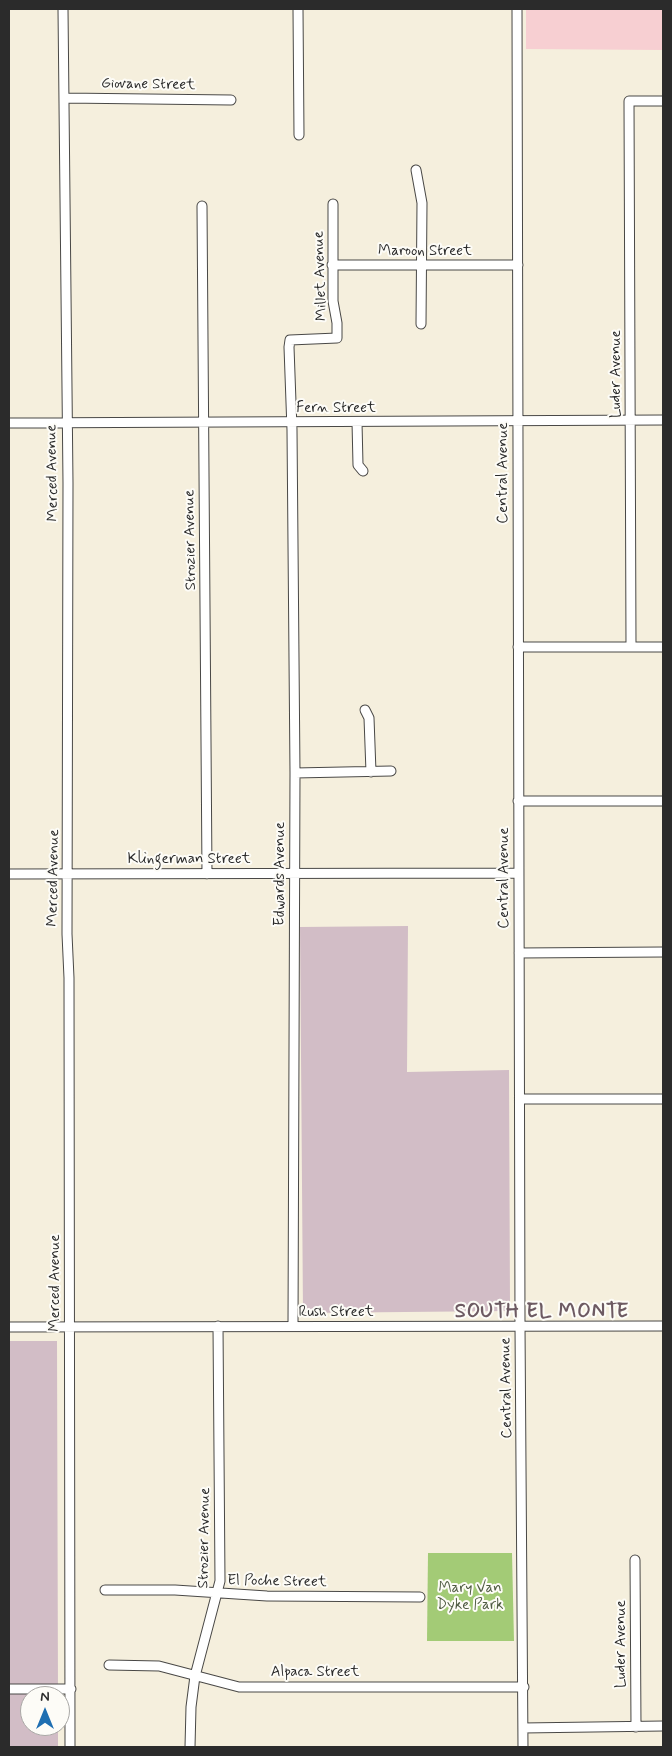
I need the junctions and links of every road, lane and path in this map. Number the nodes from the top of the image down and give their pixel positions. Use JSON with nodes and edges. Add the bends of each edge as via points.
{"nodes":[{"id":1,"x":63,"y":9,"type":"edge"},
{"id":2,"x":298,"y":9,"type":"edge"},
{"id":3,"x":517,"y":9,"type":"edge"},
{"id":4,"x":65,"y":98,"type":"junction"},
{"id":5,"x":231,"y":100,"type":"dead end"},
{"id":6,"x":663,"y":101,"type":"edge"},
{"id":7,"x":299,"y":135,"type":"dead end"},
{"id":8,"x":416,"y":170,"type":"dead end"},
{"id":9,"x":333,"y":204,"type":"dead end"},
{"id":10,"x":202,"y":206,"type":"dead end"},
{"id":11,"x":332,"y":265,"type":"junction"},
{"id":12,"x":518,"y":265,"type":"junction"},
{"id":13,"x":420,"y":266,"type":"junction"},
{"id":14,"x":421,"y":324,"type":"dead end"},
{"id":15,"x":518,"y":420,"type":"junction"},
{"id":16,"x":631,"y":420,"type":"junction"},
{"id":17,"x":663,"y":420,"type":"edge"},
{"id":18,"x":66,"y":422,"type":"junction"},
{"id":19,"x":202,"y":422,"type":"junction"},
{"id":20,"x":357,"y":422,"type":"junction"},
{"id":21,"x":9,"y":423,"type":"edge"},
{"id":22,"x":290,"y":423,"type":"junction"},
{"id":23,"x":363,"y":471,"type":"dead end"},
{"id":24,"x":518,"y":647,"type":"junction"},
{"id":25,"x":632,"y":647,"type":"junction"},
{"id":26,"x":663,"y":647,"type":"edge"},
{"id":27,"x":365,"y":710,"type":"dead end"},
{"id":28,"x":371,"y":772,"type":"junction"},
{"id":29,"x":391,"y":772,"type":"dead end"},
{"id":30,"x":295,"y":774,"type":"junction"},
{"id":31,"x":518,"y":801,"type":"junction"},
{"id":32,"x":663,"y":801,"type":"edge"},
{"id":33,"x":67,"y":873,"type":"junction"},
{"id":34,"x":518,"y":873,"type":"junction"},
{"id":35,"x":9,"y":874,"type":"edge"},
{"id":36,"x":207,"y":874,"type":"junction"},
{"id":37,"x":294,"y":874,"type":"junction"},
{"id":38,"x":519,"y":952,"type":"junction"},
{"id":39,"x":663,"y":952,"type":"edge"},
{"id":40,"x":520,"y":1099,"type":"junction"},
{"id":41,"x":663,"y":1099,"type":"edge"},
{"id":42,"x":9,"y":1326,"type":"edge"},
{"id":43,"x":70,"y":1326,"type":"junction"},
{"id":44,"x":218,"y":1326,"type":"junction"},
{"id":45,"x":293,"y":1326,"type":"junction"},
{"id":46,"x":520,"y":1326,"type":"junction"},
{"id":47,"x":663,"y":1326,"type":"edge"},
{"id":48,"x":635,"y":1560,"type":"dead end"},
{"id":49,"x":104,"y":1590,"type":"dead end"},
{"id":50,"x":218,"y":1594,"type":"junction"},
{"id":51,"x":420,"y":1597,"type":"dead end"},
{"id":52,"x":109,"y":1665,"type":"dead end"},
{"id":53,"x":195,"y":1676,"type":"junction"},
{"id":54,"x":524,"y":1687,"type":"junction"},
{"id":55,"x":9,"y":1689,"type":"edge"},
{"id":56,"x":71,"y":1689,"type":"junction"},
{"id":57,"x":663,"y":1726,"type":"edge"},
{"id":58,"x":636,"y":1727,"type":"junction"},
{"id":59,"x":523,"y":1728,"type":"junction"},
{"id":60,"x":70,"y":1747,"type":"edge"},
{"id":61,"x":190,"y":1747,"type":"edge"},
{"id":62,"x":523,"y":1747,"type":"edge"}],
"edges":[{"from":1,"to":4,"type":"street","name":"Merced Avenue"},
{"from":2,"to":7,"type":"street"},
{"from":3,"to":12,"type":"street","name":"Central Avenue"},
{"from":4,"to":5,"type":"street","name":"Giovane Street"},
{"from":4,"to":18,"type":"street","name":"Merced Avenue"},
{"from":6,"to":16,"type":"street","name":"Luder Avenue","via":[[629,101]]},
{"from":8,"to":13,"type":"street","via":[[421,190]]},
{"from":9,"to":11,"type":"street","name":"Millet Avenue"},
{"from":10,"to":19,"type":"street","name":"Strozier Avenue"},
{"from":11,"to":13,"type":"street","name":"Maroon Street"},
{"from":11,"to":22,"type":"street","name":"Millet Avenue","via":[[337,338],[290,340]]},
{"from":12,"to":13,"type":"street","name":"Maroon Street"},
{"from":12,"to":15,"type":"street","name":"Central Avenue"},
{"from":13,"to":14,"type":"street"},
{"from":15,"to":16,"type":"street","name":"Fern Street"},
{"from":15,"to":20,"type":"street","name":"Fern Street"},
{"from":15,"to":24,"type":"street","name":"Central Avenue"},
{"from":16,"to":17,"type":"street","name":"Fern Street"},
{"from":16,"to":25,"type":"street","name":"Luder Avenue"},
{"from":18,"to":19,"type":"street","name":"Fern Street"},
{"from":18,"to":21,"type":"street","name":"Fern Street"},
{"from":18,"to":33,"type":"street","name":"Merced Avenue"},
{"from":19,"to":22,"type":"street","name":"Fern Street"},
{"from":19,"to":36,"type":"street","name":"Strozier Avenue"},
{"from":20,"to":22,"type":"street","name":"Fern Street"},
{"from":20,"to":23,"type":"street","via":[[358,466]]},
{"from":22,"to":30,"type":"street","name":"Edwards Avenue"},
{"from":24,"to":25,"type":"street"},
{"from":24,"to":31,"type":"street","name":"Central Avenue"},
{"from":25,"to":26,"type":"street"},
{"from":27,"to":28,"type":"street","via":[[369,718]]},
{"from":28,"to":29,"type":"street"},
{"from":28,"to":30,"type":"street"},
{"from":30,"to":37,"type":"street","name":"Edwards Avenue"},
{"from":31,"to":32,"type":"street"},
{"from":31,"to":34,"type":"street","name":"Central Avenue"},
{"from":33,"to":35,"type":"street","name":"Klingerman Street"},
{"from":33,"to":36,"type":"street","name":"Klingerman Street"},
{"from":33,"to":43,"type":"street","name":"Merced Avenue"},
{"from":34,"to":37,"type":"street","name":"Klingerman Street"},
{"from":34,"to":38,"type":"street","name":"Central Avenue"},
{"from":36,"to":37,"type":"street","name":"Klingerman Street"},
{"from":37,"to":45,"type":"street","name":"Edwards Avenue"},
{"from":38,"to":39,"type":"street"},
{"from":38,"to":40,"type":"street","name":"Central Avenue"},
{"from":40,"to":41,"type":"street"},
{"from":40,"to":46,"type":"street","name":"Central Avenue"},
{"from":42,"to":43,"type":"street","name":"Rush Street"},
{"from":43,"to":44,"type":"street","name":"Rush Street"},
{"from":43,"to":56,"type":"street","name":"Merced Avenue"},
{"from":44,"to":45,"type":"street","name":"Rush Street"},
{"from":44,"to":50,"type":"street","name":"Strozier Avenue"},
{"from":45,"to":46,"type":"street","name":"Rush Street"},
{"from":46,"to":47,"type":"street","name":"Rush Street"},
{"from":46,"to":54,"type":"street","name":"Central Avenue"},
{"from":48,"to":58,"type":"street","name":"Luder Avenue"},
{"from":49,"to":50,"type":"street","name":"El Poche Street","via":[[176,1590]]},
{"from":50,"to":51,"type":"street","name":"El Poche Street"},
{"from":50,"to":53,"type":"street","name":"Strozier Avenue"},
{"from":52,"to":53,"type":"street","name":"Alpaca Street","via":[[159,1666]]},
{"from":53,"to":54,"type":"street","name":"Alpaca Street","via":[[239,1687]]},
{"from":53,"to":61,"type":"street","name":"Strozier Avenue"},
{"from":54,"to":59,"type":"street","name":"Central Avenue"},
{"from":55,"to":56,"type":"street"},
{"from":56,"to":60,"type":"street","name":"Merced Avenue"},
{"from":57,"to":58,"type":"street"},
{"from":58,"to":59,"type":"street"},
{"from":59,"to":62,"type":"street","name":"Central Avenue"}]}
